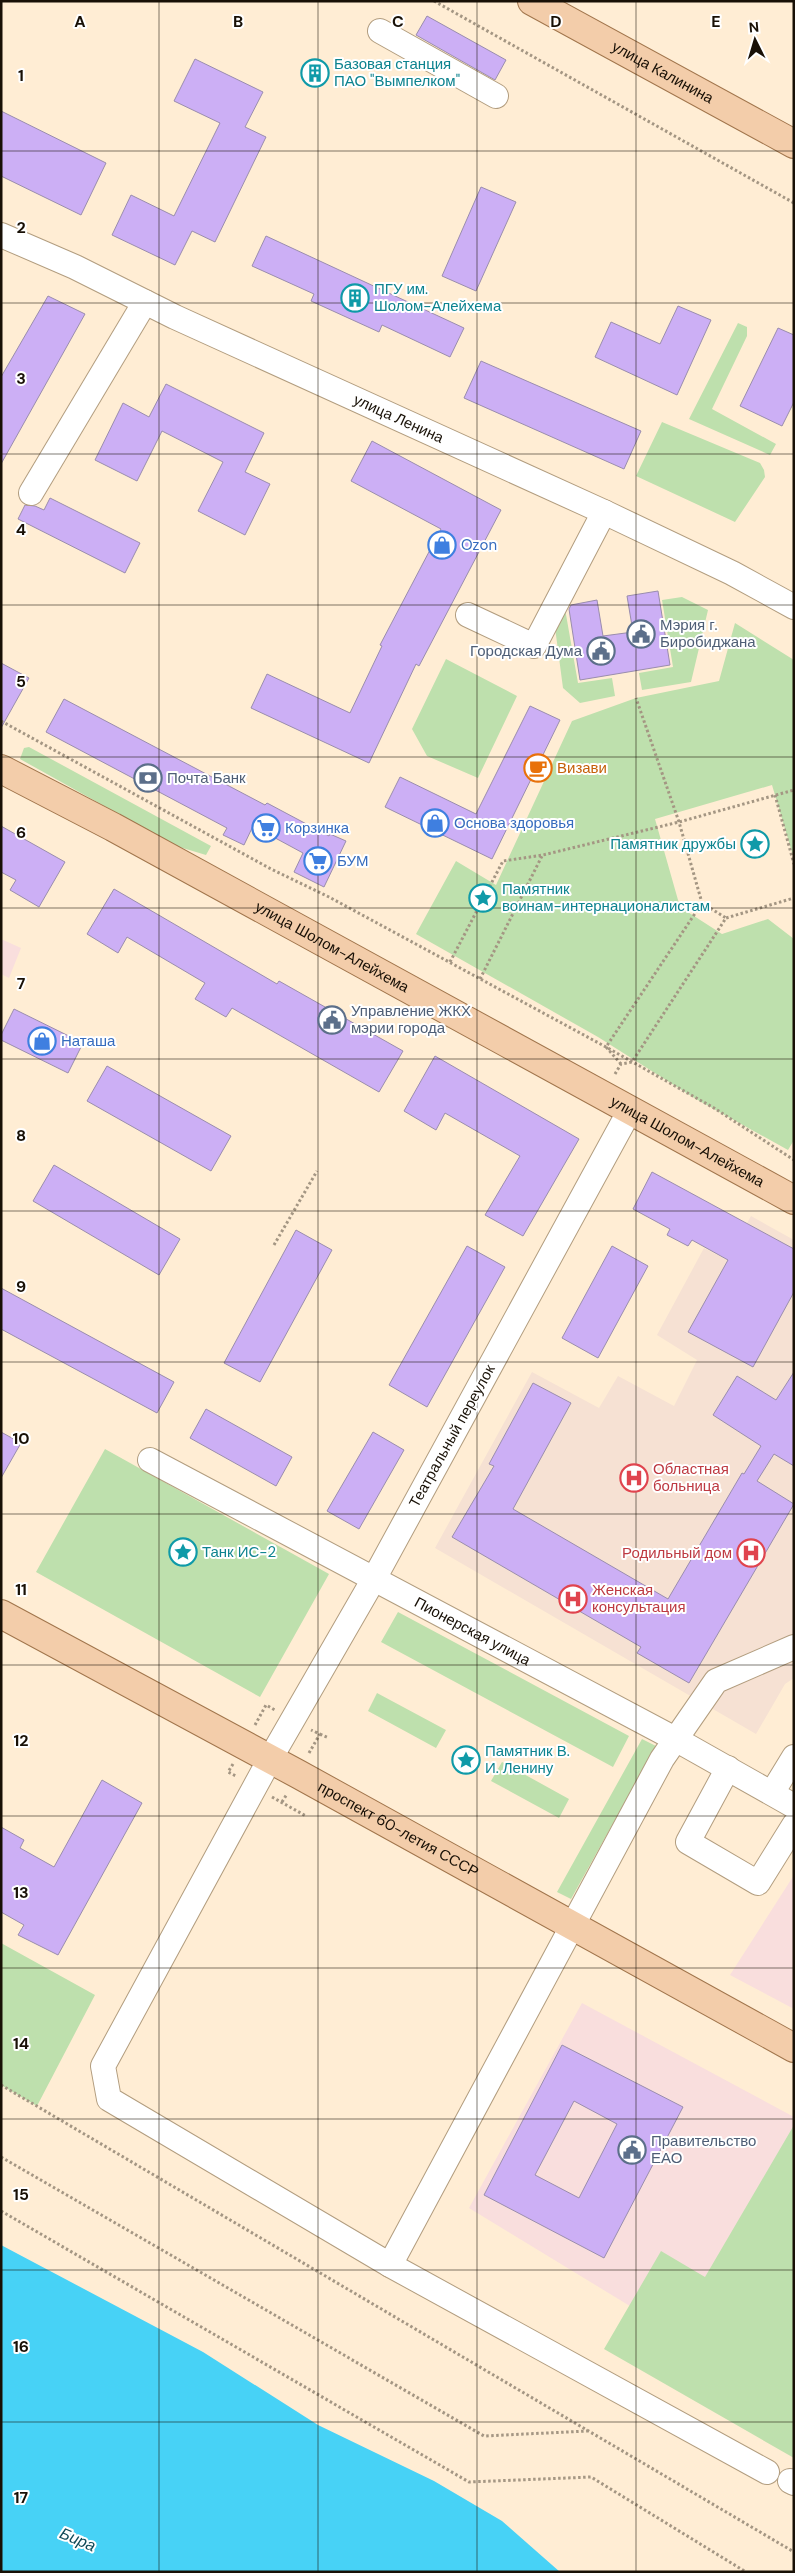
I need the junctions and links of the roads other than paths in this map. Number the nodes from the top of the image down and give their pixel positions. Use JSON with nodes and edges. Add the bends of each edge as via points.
{"nodes":[{"id":1,"x":532,"y":1,"type":"edge"},
{"id":2,"x":380,"y":31,"type":"dead end"},
{"id":3,"x":496,"y":96,"type":"dead end"},
{"id":4,"x":794,"y":144,"type":"edge"},
{"id":5,"x":1,"y":234,"type":"edge"},
{"id":6,"x":145,"y":302,"type":"junction"},
{"id":7,"x":31,"y":493,"type":"dead end"},
{"id":8,"x":604,"y":512,"type":"junction"},
{"id":9,"x":794,"y":607,"type":"edge"},
{"id":10,"x":468,"y":615,"type":"dead end"},
{"id":11,"x":1,"y":769,"type":"edge"},
{"id":12,"x":630,"y":1110,"type":"junction"},
{"id":13,"x":794,"y":1200,"type":"edge"},
{"id":14,"x":150,"y":1460,"type":"dead end"},
{"id":15,"x":375,"y":1578,"type":"junction"},
{"id":16,"x":1,"y":1614,"type":"edge"},
{"id":17,"x":794,"y":1647,"type":"edge"},
{"id":18,"x":677,"y":1740,"type":"junction"},
{"id":19,"x":794,"y":1757,"type":"edge"},
{"id":20,"x":270,"y":1759,"type":"junction"},
{"id":21,"x":728,"y":1768,"type":"junction"},
{"id":22,"x":772,"y":1793,"type":"junction"},
{"id":23,"x":794,"y":1806,"type":"edge"},
{"id":24,"x":794,"y":1825,"type":"edge"},
{"id":25,"x":572,"y":1925,"type":"junction"},
{"id":26,"x":794,"y":2048,"type":"edge"},
{"id":27,"x":390,"y":2265,"type":"junction"},
{"id":28,"x":767,"y":2472,"type":"dead end"}],
"edges":[{"from":1,"to":4,"type":"main road","name":"улица Калинина"},
{"from":2,"to":3,"type":"street"},
{"from":5,"to":6,"type":"street","name":"улица Ленина"},
{"from":6,"to":7,"type":"street"},
{"from":6,"to":8,"type":"street","name":"улица Ленина"},
{"from":8,"to":9,"type":"street","name":"улица Ленина","via":[[732,573]]},
{"from":8,"to":10,"type":"street","via":[[534,646]]},
{"from":11,"to":12,"type":"main road","name":"улица Шолом-Алейхема"},
{"from":12,"to":13,"type":"main road","name":"улица Шолом-Алейхема"},
{"from":12,"to":15,"type":"street","name":"Театральный переулок"},
{"from":14,"to":15,"type":"street","name":"Пионерская улица"},
{"from":15,"to":18,"type":"street","name":"Пионерская улица"},
{"from":15,"to":20,"type":"street","name":"Театральный переулок"},
{"from":16,"to":20,"type":"main road","name":"проспект 60-летия СССР"},
{"from":17,"to":18,"type":"street","via":[[716,1681]]},
{"from":18,"to":21,"type":"street","name":"Пионерская улица"},
{"from":18,"to":25,"type":"street","via":[[662,1760]]},
{"from":19,"to":22,"type":"street"},
{"from":20,"to":25,"type":"main road","name":"проспект 60-летия СССР"},
{"from":20,"to":27,"type":"street","name":"Театральный переулок","via":[[104,2066],[109,2099]]},
{"from":21,"to":22,"type":"street","name":"Пионерская улица"},
{"from":21,"to":24,"type":"street","via":[[688,1842],[758,1883]]},
{"from":22,"to":23,"type":"street","name":"Пионерская улица"},
{"from":25,"to":26,"type":"main road","name":"проспект 60-летия СССР"},
{"from":25,"to":27,"type":"street"},
{"from":27,"to":28,"type":"street"}]}
